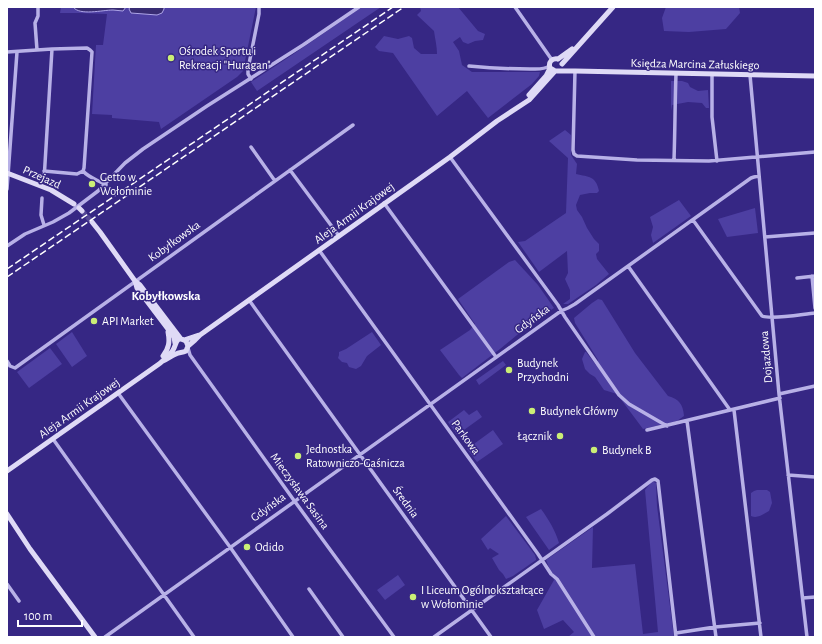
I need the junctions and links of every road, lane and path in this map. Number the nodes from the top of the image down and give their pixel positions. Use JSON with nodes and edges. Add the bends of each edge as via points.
{"nodes":[{"id":1,"x":38,"y":7,"type":"edge"},
{"id":2,"x":259,"y":7,"type":"edge"},
{"id":3,"x":359,"y":7,"type":"edge"},
{"id":4,"x":515,"y":7,"type":"edge"},
{"id":5,"x":613,"y":7,"type":"edge"},
{"id":6,"x":52,"y":49,"type":"junction"},
{"id":7,"x":37,"y":50,"type":"junction"},
{"id":8,"x":7,"y":52,"type":"edge"},
{"id":9,"x":18,"y":52,"type":"junction"},
{"id":10,"x":469,"y":66,"type":"dead end"},
{"id":11,"x":556,"y":66,"type":"junction"},
{"id":12,"x":575,"y":71,"type":"junction"},
{"id":13,"x":676,"y":74,"type":"junction"},
{"id":14,"x":712,"y":74,"type":"junction"},
{"id":15,"x":750,"y":75,"type":"junction"},
{"id":16,"x":815,"y":76,"type":"edge"},
{"id":17,"x":251,"y":79,"type":"junction"},
{"id":18,"x":354,"y":125,"type":"dead end"},
{"id":19,"x":251,"y":147,"type":"dead end"},
{"id":20,"x":815,"y":152,"type":"edge"},
{"id":21,"x":450,"y":156,"type":"junction"},
{"id":22,"x":758,"y":157,"type":"junction"},
{"id":23,"x":674,"y":160,"type":"junction"},
{"id":24,"x":717,"y":161,"type":"junction"},
{"id":25,"x":290,"y":170,"type":"junction"},
{"id":26,"x":44,"y":171,"type":"junction"},
{"id":27,"x":83,"y":172,"type":"junction"},
{"id":28,"x":8,"y":173,"type":"edge"},
{"id":29,"x":759,"y":176,"type":"junction"},
{"id":30,"x":44,"y":180,"type":"dead end"},
{"id":31,"x":275,"y":181,"type":"junction"},
{"id":32,"x":106,"y":184,"type":"junction"},
{"id":33,"x":7,"y":189,"type":"edge"},
{"id":34,"x":42,"y":198,"type":"dead end"},
{"id":35,"x":384,"y":203,"type":"junction"},
{"id":36,"x":74,"y":204,"type":"dead end"},
{"id":37,"x":693,"y":220,"type":"junction"},
{"id":38,"x":92,"y":222,"type":"tunnel mouth"},
{"id":39,"x":44,"y":225,"type":"junction"},
{"id":40,"x":815,"y":233,"type":"edge"},
{"id":41,"x":339,"y":236,"type":"junction"},
{"id":42,"x":765,"y":238,"type":"junction"},
{"id":43,"x":7,"y":245,"type":"edge"},
{"id":44,"x":319,"y":250,"type":"junction"},
{"id":45,"x":628,"y":266,"type":"junction"},
{"id":46,"x":814,"y":276,"type":"edge"},
{"id":47,"x":797,"y":278,"type":"dead end"},
{"id":48,"x":135,"y":281,"type":"junction"},
{"id":49,"x":250,"y":300,"type":"junction"},
{"id":50,"x":815,"y":308,"type":"edge"},
{"id":51,"x":561,"y":311,"type":"junction"},
{"id":52,"x":815,"y":313,"type":"edge"},
{"id":53,"x":772,"y":317,"type":"junction"},
{"id":54,"x":167,"y":329,"type":"junction"},
{"id":55,"x":200,"y":335,"type":"junction"},
{"id":56,"x":183,"y":340,"type":"junction"},
{"id":57,"x":175,"y":345,"type":"junction"},
{"id":58,"x":185,"y":349,"type":"junction"},
{"id":59,"x":496,"y":357,"type":"junction"},
{"id":60,"x":7,"y":361,"type":"edge"},
{"id":61,"x":161,"y":362,"type":"junction"},
{"id":62,"x":815,"y":386,"type":"edge"},
{"id":63,"x":118,"y":393,"type":"junction"},
{"id":64,"x":779,"y":396,"type":"junction"},
{"id":65,"x":430,"y":404,"type":"junction"},
{"id":66,"x":732,"y":410,"type":"junction"},
{"id":67,"x":688,"y":421,"type":"junction"},
{"id":68,"x":667,"y":426,"type":"junction"},
{"id":69,"x":647,"y":430,"type":"dead end"},
{"id":70,"x":53,"y":439,"type":"junction"},
{"id":71,"x":360,"y":454,"type":"junction"},
{"id":72,"x":7,"y":472,"type":"edge"},
{"id":73,"x":788,"y":475,"type":"junction"},
{"id":74,"x":815,"y":477,"type":"edge"},
{"id":75,"x":294,"y":501,"type":"junction"},
{"id":76,"x":7,"y":514,"type":"edge"},
{"id":77,"x":230,"y":547,"type":"junction"},
{"id":78,"x":542,"y":560,"type":"junction"},
{"id":79,"x":7,"y":584,"type":"edge"},
{"id":80,"x":309,"y":589,"type":"dead end"},
{"id":81,"x":164,"y":594,"type":"junction"},
{"id":82,"x":815,"y":597,"type":"edge"},
{"id":83,"x":803,"y":598,"type":"junction"},
{"id":84,"x":19,"y":602,"type":"dead end"},
{"id":85,"x":472,"y":610,"type":"junction"},
{"id":86,"x":760,"y":623,"type":"junction"},
{"id":87,"x":715,"y":627,"type":"junction"},
{"id":88,"x":676,"y":635,"type":"edge"},
{"id":89,"x":95,"y":637,"type":"edge"},
{"id":90,"x":105,"y":637,"type":"edge"},
{"id":91,"x":194,"y":637,"type":"edge"},
{"id":92,"x":293,"y":637,"type":"edge"},
{"id":93,"x":343,"y":637,"type":"edge"},
{"id":94,"x":394,"y":637,"type":"edge"},
{"id":95,"x":434,"y":637,"type":"edge"},
{"id":96,"x":491,"y":637,"type":"edge"},
{"id":97,"x":594,"y":637,"type":"edge"},
{"id":98,"x":716,"y":637,"type":"edge"},
{"id":99,"x":761,"y":637,"type":"edge"},
{"id":100,"x":807,"y":637,"type":"edge"}],
"edges":[{"from":1,"to":7,"type":"street","via":[[35,22]]},
{"from":2,"to":17,"type":"street","via":[[248,69]]},
{"from":3,"to":17,"type":"street"},
{"from":4,"to":11,"type":"street"},
{"from":5,"to":11,"type":"street","name":"Aleja Armii Krajowej"},
{"from":6,"to":7,"type":"street"},
{"from":6,"to":26,"type":"street"},
{"from":6,"to":27,"type":"street","via":[[87,48],[92,52]]},
{"from":7,"to":9,"type":"street"},
{"from":8,"to":9,"type":"street"},
{"from":9,"to":28,"type":"street"},
{"from":10,"to":11,"type":"street","via":[[524,69]]},
{"from":11,"to":12,"type":"street","name":"Księdza Marcina Załuskiego"},
{"from":11,"to":21,"type":"street","name":"Aleja Armii Krajowej","via":[[529,100]]},
{"from":12,"to":13,"type":"street","name":"Księdza Marcina Załuskiego"},
{"from":12,"to":23,"type":"street","via":[[575,155]]},
{"from":13,"to":14,"type":"street","name":"Księdza Marcina Załuskiego"},
{"from":13,"to":23,"type":"street"},
{"from":14,"to":15,"type":"street","name":"Księdza Marcina Załuskiego"},
{"from":14,"to":24,"type":"street","via":[[712,117]]},
{"from":15,"to":16,"type":"street","name":"Księdza Marcina Załuskiego"},
{"from":15,"to":22,"type":"street","name":"Dojazdowa"},
{"from":17,"to":32,"type":"street","via":[[143,149]]},
{"from":18,"to":25,"type":"street","name":"Kobyłkowska"},
{"from":19,"to":31,"type":"street"},
{"from":20,"to":22,"type":"street"},
{"from":21,"to":35,"type":"street","name":"Aleja Armii Krajowej"},
{"from":21,"to":51,"type":"street"},
{"from":22,"to":24,"type":"street"},
{"from":22,"to":29,"type":"street","name":"Dojazdowa"},
{"from":23,"to":24,"type":"street"},
{"from":25,"to":31,"type":"street","name":"Kobyłkowska"},
{"from":25,"to":41,"type":"street"},
{"from":26,"to":27,"type":"street","via":[[77,174]]},
{"from":26,"to":30,"type":"street"},
{"from":27,"to":32,"type":"street"},
{"from":28,"to":33,"type":"street"},
{"from":28,"to":36,"type":"street","name":"Przejazd","via":[[51,190]]},
{"from":29,"to":37,"type":"street","name":"Gdyńska","via":[[754,176]]},
{"from":29,"to":42,"type":"street","name":"Dojazdowa"},
{"from":31,"to":48,"type":"street","name":"Kobyłkowska"},
{"from":32,"to":39,"type":"street","via":[[69,213]]},
{"from":34,"to":39,"type":"street","via":[[41,216]]},
{"from":35,"to":41,"type":"street","name":"Aleja Armii Krajowej"},
{"from":35,"to":59,"type":"street"},
{"from":37,"to":45,"type":"street","name":"Gdyńska"},
{"from":37,"to":53,"type":"street","via":[[760,315]]},
{"from":38,"to":48,"type":"street"},
{"from":39,"to":43,"type":"street"},
{"from":40,"to":42,"type":"street"},
{"from":41,"to":44,"type":"street","name":"Aleja Armii Krajowej"},
{"from":42,"to":53,"type":"street","name":"Dojazdowa"},
{"from":44,"to":49,"type":"street","name":"Aleja Armii Krajowej"},
{"from":44,"to":65,"type":"street","name":"Parkowa"},
{"from":45,"to":51,"type":"street","name":"Gdyńska"},
{"from":45,"to":66,"type":"street"},
{"from":46,"to":47,"type":"street"},
{"from":46,"to":50,"type":"street"},
{"from":48,"to":54,"type":"street","via":[[137,288]]},
{"from":48,"to":56,"type":"street"},
{"from":48,"to":60,"type":"street","name":"Kobyłkowska","via":[[15,368]]},
{"from":49,"to":55,"type":"street","name":"Aleja Armii Krajowej"},
{"from":49,"to":71,"type":"street","name":"Średnia"},
{"from":51,"to":59,"type":"street","name":"Gdyńska"},
{"from":51,"to":68,"type":"street","via":[[622,398]]},
{"from":52,"to":53,"type":"street"},
{"from":53,"to":64,"type":"street","name":"Dojazdowa"},
{"from":54,"to":57,"type":"street","via":[[174,338]]},
{"from":54,"to":61,"type":"street","via":[[169,346]]},
{"from":55,"to":56,"type":"street","name":"Aleja Armii Krajowej"},
{"from":55,"to":58,"type":"street","name":"Aleja Armii Krajowej"},
{"from":56,"to":57,"type":"street","via":[[178,340]]},
{"from":56,"to":58,"type":"street","via":[[187,343]]},
{"from":57,"to":58,"type":"street","via":[[176,350]]},
{"from":57,"to":61,"type":"street","name":"Aleja Armii Krajowej"},
{"from":58,"to":61,"type":"street","name":"Aleja Armii Krajowej"},
{"from":58,"to":75,"type":"street","name":"Mieczysława Sasina"},
{"from":59,"to":65,"type":"street","name":"Gdyńska"},
{"from":61,"to":63,"type":"street","name":"Aleja Armii Krajowej"},
{"from":62,"to":64,"type":"street"},
{"from":63,"to":70,"type":"street","name":"Aleja Armii Krajowej"},
{"from":63,"to":77,"type":"street"},
{"from":64,"to":66,"type":"street"},
{"from":64,"to":73,"type":"street","name":"Dojazdowa"},
{"from":65,"to":71,"type":"street","name":"Gdyńska"},
{"from":65,"to":78,"type":"street","name":"Parkowa"},
{"from":66,"to":67,"type":"street"},
{"from":66,"to":86,"type":"street"},
{"from":67,"to":68,"type":"street"},
{"from":67,"to":87,"type":"street"},
{"from":68,"to":69,"type":"street"},
{"from":70,"to":72,"type":"street","name":"Aleja Armii Krajowej"},
{"from":70,"to":81,"type":"street"},
{"from":71,"to":75,"type":"street","name":"Gdyńska"},
{"from":71,"to":85,"type":"street","name":"Średnia"},
{"from":73,"to":74,"type":"street"},
{"from":73,"to":83,"type":"street","name":"Dojazdowa"},
{"from":75,"to":77,"type":"street","name":"Gdyńska"},
{"from":75,"to":94,"type":"street","name":"Mieczysława Sasina"},
{"from":76,"to":89,"type":"street"},
{"from":77,"to":81,"type":"street","name":"Gdyńska"},
{"from":77,"to":92,"type":"street"},
{"from":78,"to":85,"type":"street"},
{"from":78,"to":88,"type":"street","via":[[656,479]]},
{"from":78,"to":97,"type":"street","name":"Parkowa"},
{"from":79,"to":84,"type":"street"},
{"from":80,"to":93,"type":"street"},
{"from":81,"to":90,"type":"street","name":"Gdyńska"},
{"from":81,"to":91,"type":"street"},
{"from":82,"to":83,"type":"street"},
{"from":83,"to":100,"type":"street","name":"Dojazdowa"},
{"from":85,"to":95,"type":"street"},
{"from":85,"to":96,"type":"street","name":"Średnia"},
{"from":86,"to":87,"type":"street"},
{"from":86,"to":99,"type":"street"},
{"from":87,"to":88,"type":"street"},
{"from":87,"to":98,"type":"street"}]}
